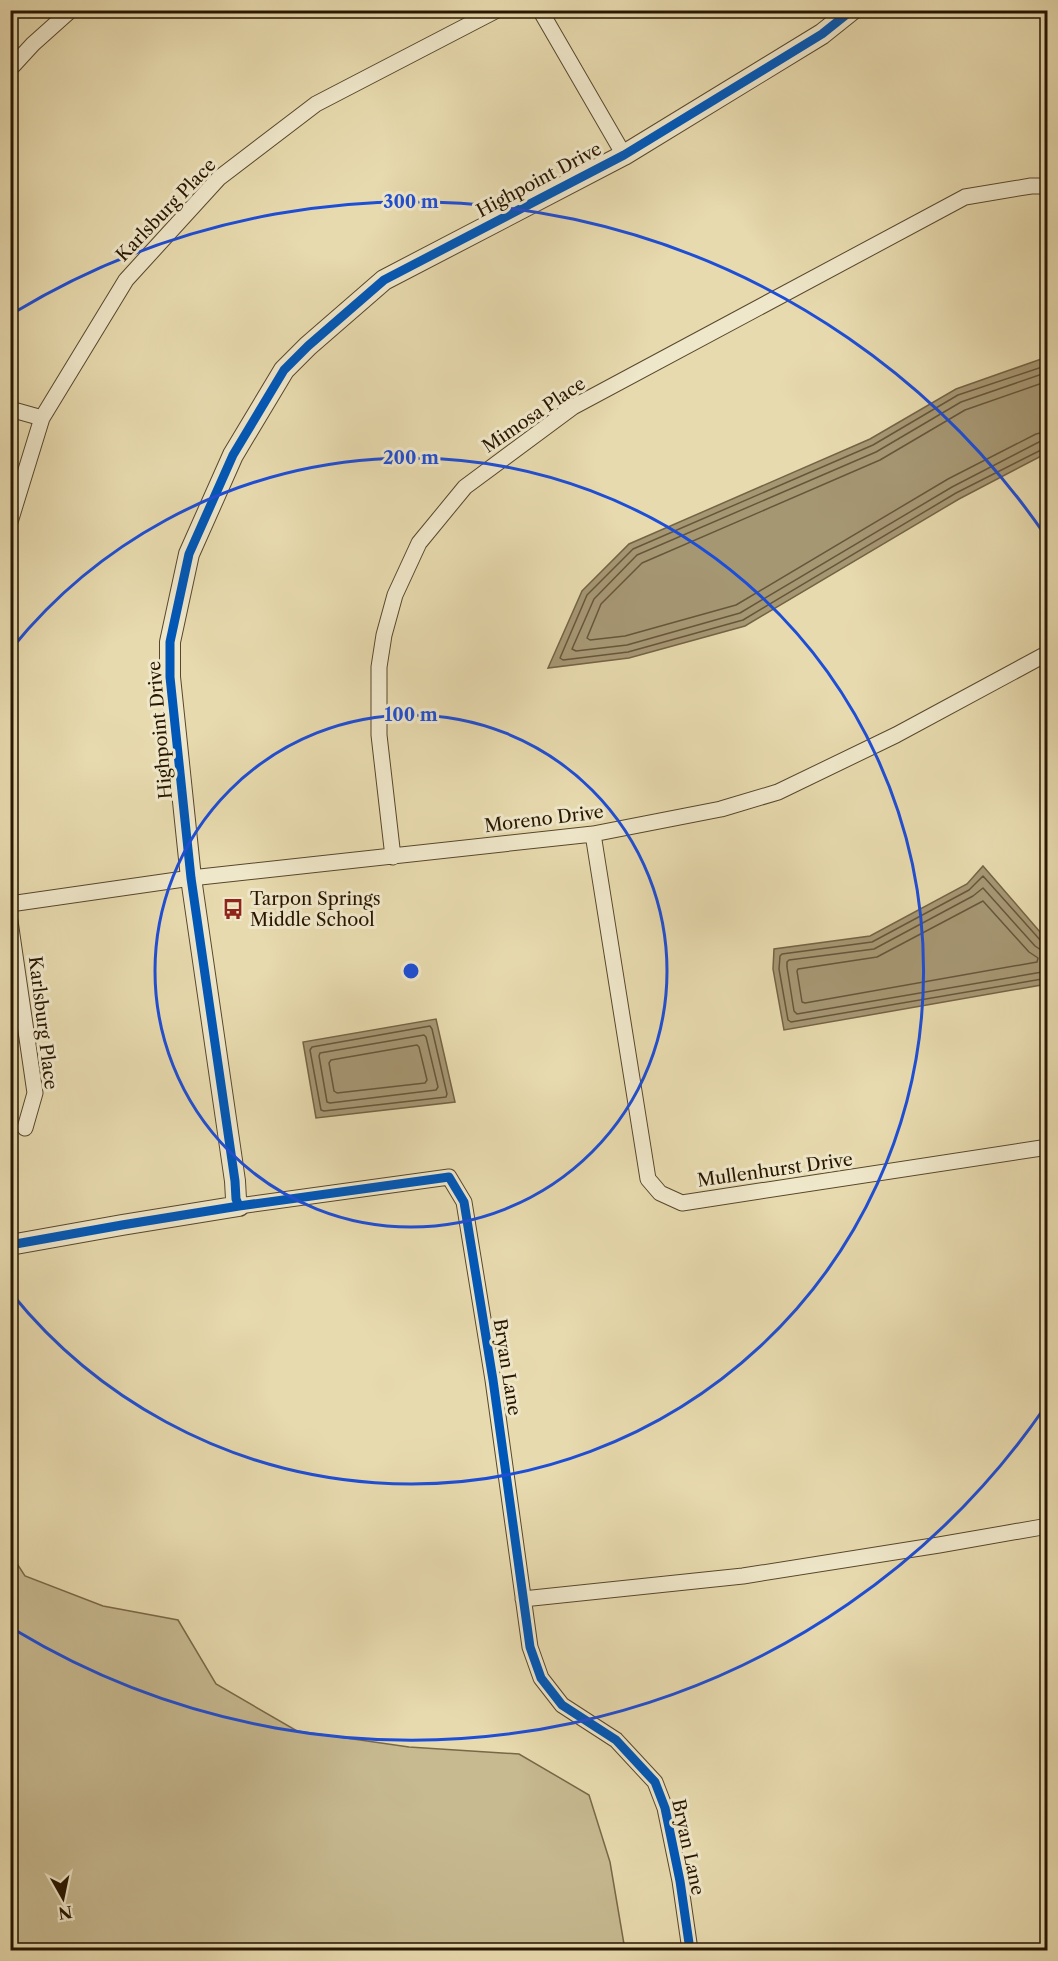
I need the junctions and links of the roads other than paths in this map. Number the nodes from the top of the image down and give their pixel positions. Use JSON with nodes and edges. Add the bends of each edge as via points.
{"nodes":[{"id":1,"x":71,"y":10,"type":"edge"},
{"id":2,"x":497,"y":10,"type":"edge"},
{"id":3,"x":540,"y":10,"type":"edge"},
{"id":4,"x":852,"y":10,"type":"edge"},
{"id":5,"x":10,"y":69,"type":"edge"},
{"id":6,"x":624,"y":155,"type":"junction"},
{"id":7,"x":1047,"y":186,"type":"edge"},
{"id":8,"x":10,"y":409,"type":"edge"},
{"id":9,"x":42,"y":418,"type":"junction"},
{"id":10,"x":10,"y":522,"type":"edge"},
{"id":11,"x":1047,"y":653,"type":"edge"},
{"id":12,"x":593,"y":834,"type":"junction"},
{"id":13,"x":393,"y":857,"type":"junction"},
{"id":14,"x":191,"y":878,"type":"junction"},
{"id":15,"x":10,"y":904,"type":"edge"},
{"id":16,"x":10,"y":921,"type":"edge"},
{"id":17,"x":25,"y":1128,"type":"dead end"},
{"id":18,"x":1047,"y":1147,"type":"edge"},
{"id":19,"x":240,"y":1206,"type":"junction"},
{"id":20,"x":10,"y":1245,"type":"edge"},
{"id":21,"x":1047,"y":1526,"type":"edge"},
{"id":22,"x":523,"y":1599,"type":"junction"},
{"id":23,"x":690,"y":1950,"type":"edge"}],
"edges":[{"from":1,"to":5,"type":"street"},
{"from":2,"to":9,"type":"street","name":"Karlsburg Place","via":[[316,104],[219,178],[126,280]]},
{"from":3,"to":6,"type":"street"},
{"from":4,"to":6,"type":"street","name":"Highpoint Drive","via":[[822,34]]},
{"from":6,"to":14,"type":"street","name":"Highpoint Drive","via":[[384,280],[284,370],[233,455],[189,554],[170,642],[170,677]]},
{"from":7,"to":13,"type":"street","name":"Mimosa Place","via":[[965,197],[573,407],[465,487],[420,543],[394,595],[384,635],[379,667],[379,735]]},
{"from":8,"to":9,"type":"street"},
{"from":9,"to":10,"type":"street","name":"Karlsburg Place"},
{"from":11,"to":12,"type":"street","name":"Moreno Drive","via":[[896,735],[778,792],[721,809]]},
{"from":12,"to":13,"type":"street","name":"Moreno Drive"},
{"from":12,"to":18,"type":"street","name":"Mullenhurst Drive","via":[[648,1179],[660,1193],[682,1203]]},
{"from":13,"to":14,"type":"street","name":"Moreno Drive"},
{"from":14,"to":15,"type":"street","name":"Moreno Drive"},
{"from":14,"to":19,"type":"street","name":"Highpoint Drive"},
{"from":16,"to":17,"type":"street","name":"Karlsburg Place","via":[[35,1093]]},
{"from":19,"to":20,"type":"street","name":"Bryan Lane"},
{"from":19,"to":22,"type":"street","name":"Bryan Lane","via":[[449,1177],[464,1202]]},
{"from":21,"to":22,"type":"street","via":[[743,1576]]},
{"from":22,"to":23,"type":"street","name":"Bryan Lane","via":[[530,1647],[541,1678],[562,1705],[616,1740],[655,1782],[665,1808]]}]}
